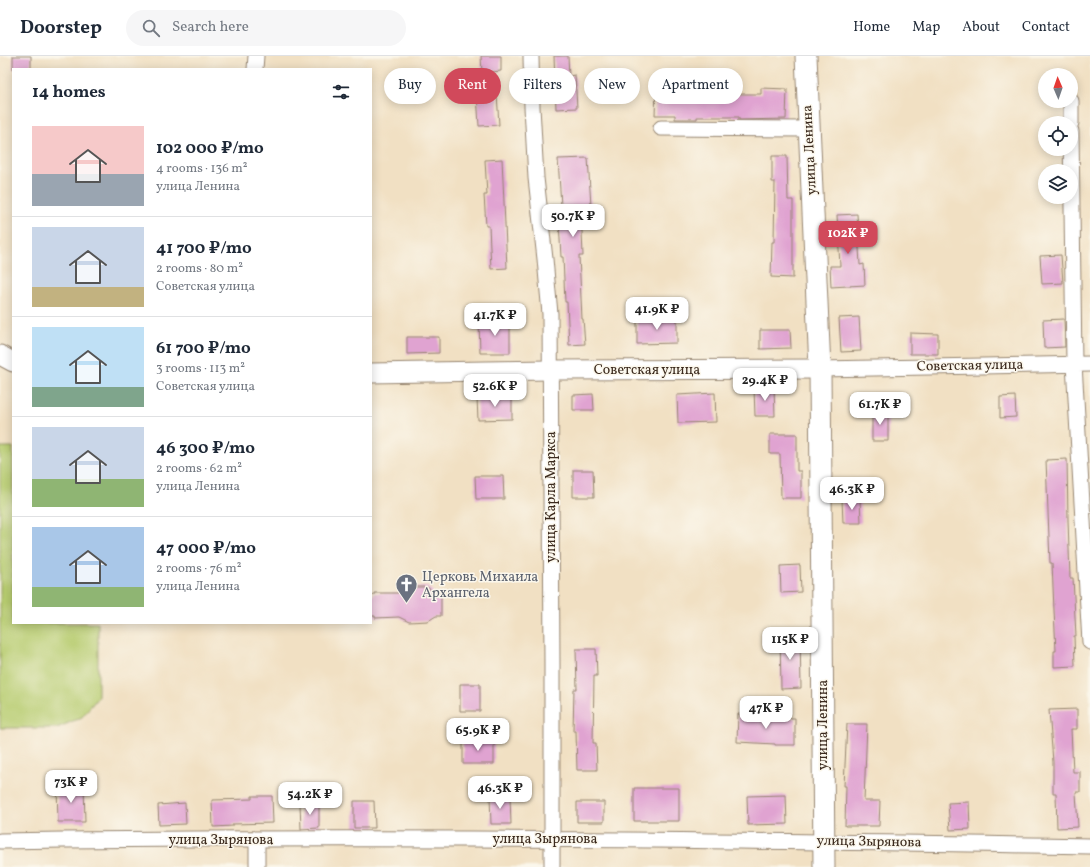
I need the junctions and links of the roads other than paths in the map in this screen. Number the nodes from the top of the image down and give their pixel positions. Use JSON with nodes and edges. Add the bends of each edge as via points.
{"nodes":[{"id":1,"x":256,"y":56,"type":"edge"},
{"id":2,"x":531,"y":56,"type":"edge"},
{"id":3,"x":806,"y":56,"type":"edge"},
{"id":4,"x":255,"y":68,"type":"edge"},
{"id":5,"x":661,"y":128,"type":"dead end"},
{"id":6,"x":809,"y":130,"type":"junction"},
{"id":7,"x":1071,"y":156,"type":"edge"},
{"id":8,"x":0,"y":355,"type":"edge"},
{"id":9,"x":12,"y":361,"type":"edge"},
{"id":10,"x":1074,"y":364,"type":"junction"},
{"id":11,"x":1090,"y":364,"type":"edge"},
{"id":12,"x":820,"y":369,"type":"junction"},
{"id":13,"x":550,"y":370,"type":"junction"},
{"id":14,"x":372,"y":373,"type":"edge"},
{"id":15,"x":1090,"y":642,"type":"edge"},
{"id":16,"x":551,"y":839,"type":"junction"},
{"id":17,"x":257,"y":840,"type":"junction"},
{"id":18,"x":824,"y":841,"type":"junction"},
{"id":19,"x":0,"y":842,"type":"edge"},
{"id":20,"x":1090,"y":846,"type":"edge"},
{"id":21,"x":257,"y":867,"type":"edge"},
{"id":22,"x":552,"y":867,"type":"edge"},
{"id":23,"x":824,"y":867,"type":"edge"}],
"edges":[{"from":1,"to":4,"type":"street"},
{"from":2,"to":13,"type":"street","name":"улица Карла Маркса","via":[[536,178],[550,314]]},
{"from":3,"to":6,"type":"main road","name":"улица Ленина"},
{"from":5,"to":6,"type":"street"},
{"from":6,"to":12,"type":"main road","name":"улица Ленина"},
{"from":7,"to":10,"type":"street"},
{"from":8,"to":9,"type":"street"},
{"from":10,"to":11,"type":"street","name":"Советская улица"},
{"from":10,"to":12,"type":"street","name":"Советская улица"},
{"from":10,"to":15,"type":"street"},
{"from":12,"to":13,"type":"street","name":"Советская улица"},
{"from":12,"to":18,"type":"main road","name":"улица Ленина"},
{"from":13,"to":14,"type":"street","name":"Советская улица"},
{"from":13,"to":16,"type":"street","name":"улица Карла Маркса"},
{"from":16,"to":17,"type":"street","name":"улица Зырянова"},
{"from":16,"to":18,"type":"street","name":"улица Зырянова"},
{"from":16,"to":22,"type":"street","name":"улица Карла Маркса"},
{"from":17,"to":19,"type":"street","name":"улица Зырянова"},
{"from":17,"to":21,"type":"street"},
{"from":18,"to":20,"type":"street","name":"улица Зырянова"},
{"from":18,"to":23,"type":"main road","name":"улица Ленина"}]}
